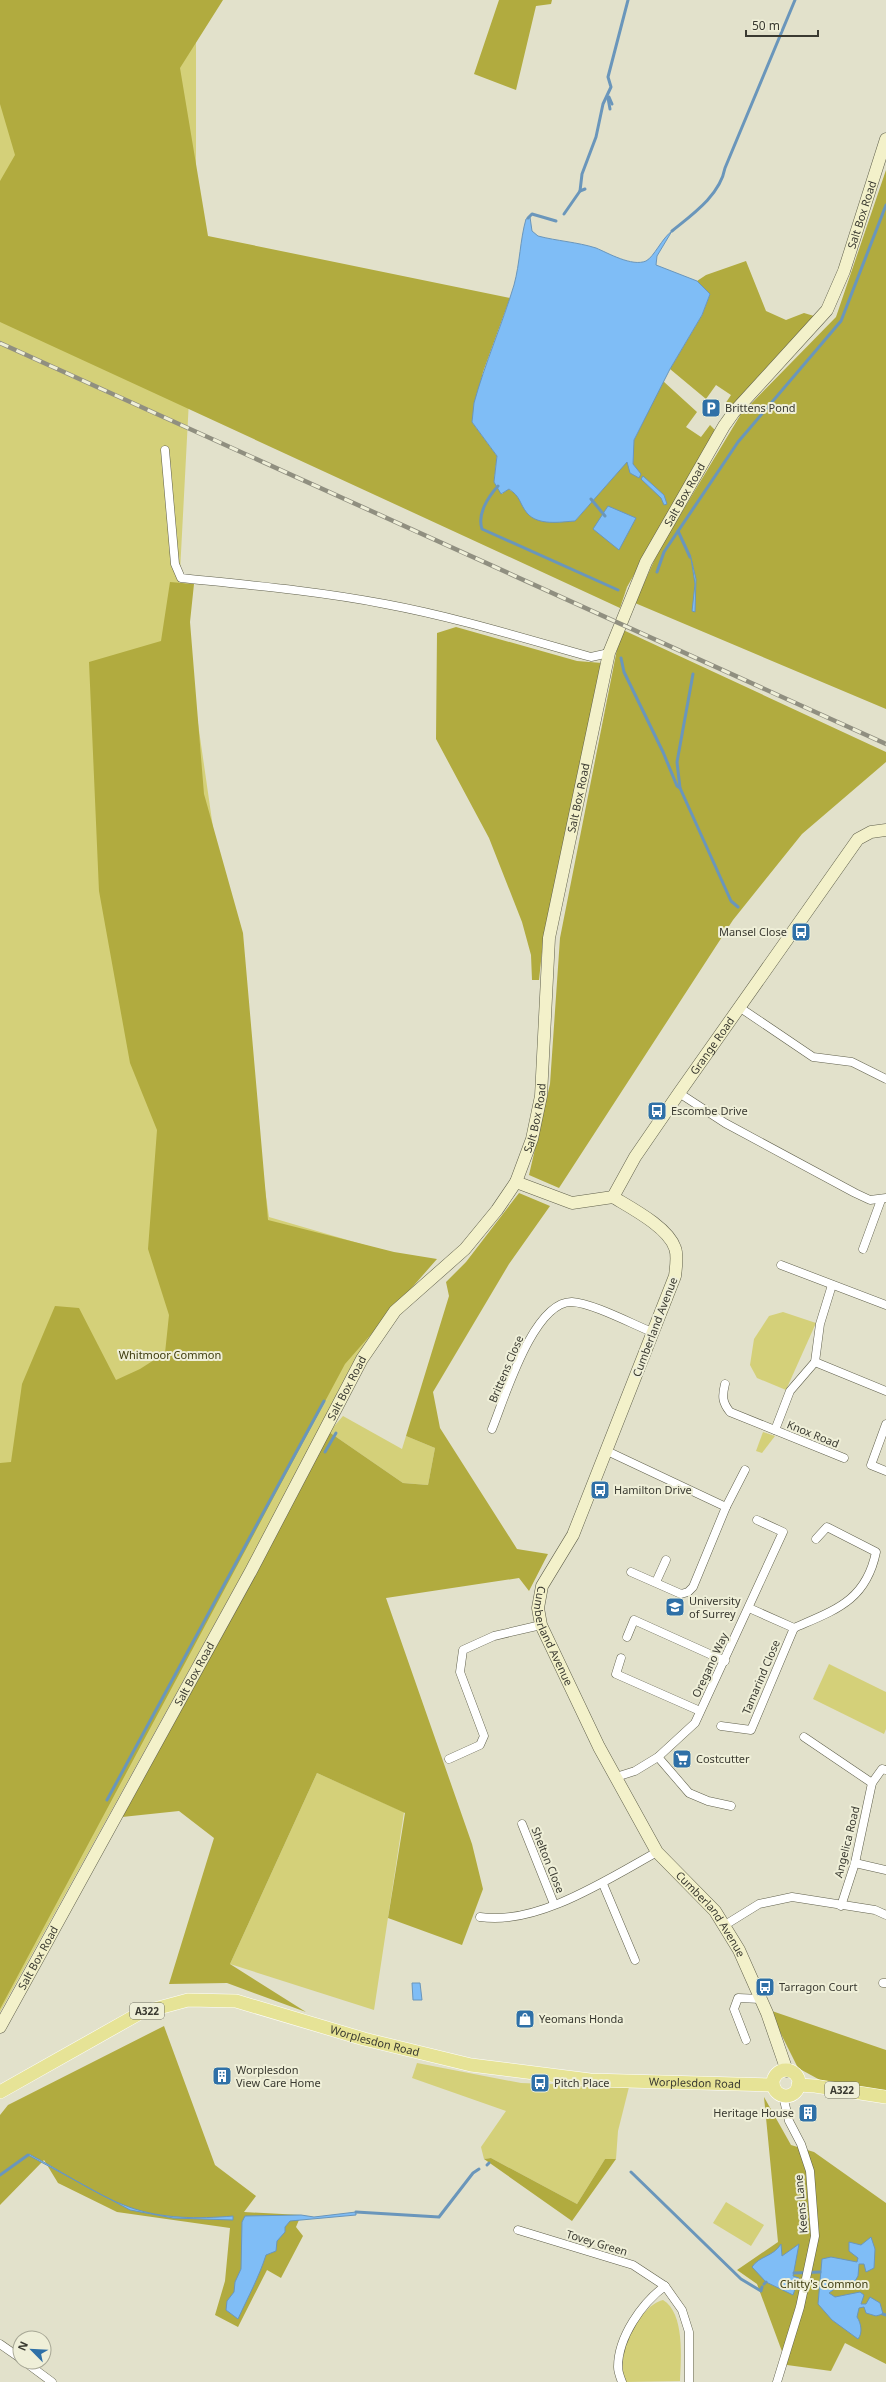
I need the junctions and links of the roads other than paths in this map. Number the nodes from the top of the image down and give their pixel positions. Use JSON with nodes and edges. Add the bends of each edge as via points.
{"nodes":[{"id":1,"x":886,"y":139,"type":"edge"},
{"id":2,"x":165,"y":450,"type":"dead end"},
{"id":3,"x":609,"y":653,"type":"junction"},
{"id":4,"x":886,"y":830,"type":"edge"},
{"id":5,"x":739,"y":1007,"type":"junction"},
{"id":6,"x":886,"y":1079,"type":"edge"},
{"id":7,"x":679,"y":1093,"type":"junction"},
{"id":8,"x":516,"y":1182,"type":"junction"},
{"id":9,"x":613,"y":1197,"type":"junction"},
{"id":10,"x":884,"y":1199,"type":"edge"},
{"id":11,"x":863,"y":1249,"type":"dead end"},
{"id":12,"x":782,"y":1265,"type":"dead end"},
{"id":13,"x":832,"y":1286,"type":"junction"},
{"id":14,"x":886,"y":1305,"type":"edge"},
{"id":15,"x":652,"y":1332,"type":"junction"},
{"id":16,"x":815,"y":1362,"type":"junction"},
{"id":17,"x":725,"y":1384,"type":"dead end"},
{"id":18,"x":886,"y":1391,"type":"edge"},
{"id":19,"x":886,"y":1424,"type":"edge"},
{"id":20,"x":492,"y":1429,"type":"dead end"},
{"id":21,"x":775,"y":1430,"type":"junction"},
{"id":22,"x":607,"y":1451,"type":"junction"},
{"id":23,"x":844,"y":1458,"type":"dead end"},
{"id":24,"x":745,"y":1470,"type":"dead end"},
{"id":25,"x":886,"y":1471,"type":"edge"},
{"id":26,"x":726,"y":1507,"type":"junction"},
{"id":27,"x":757,"y":1520,"type":"dead end"},
{"id":28,"x":816,"y":1539,"type":"dead end"},
{"id":29,"x":666,"y":1560,"type":"dead end"},
{"id":30,"x":631,"y":1572,"type":"dead end"},
{"id":31,"x":656,"y":1582,"type":"junction"},
{"id":32,"x":749,"y":1608,"type":"junction"},
{"id":33,"x":541,"y":1624,"type":"junction"},
{"id":34,"x":794,"y":1628,"type":"junction"},
{"id":35,"x":627,"y":1637,"type":"dead end"},
{"id":36,"x":621,"y":1658,"type":"dead end"},
{"id":37,"x":724,"y":1661,"type":"junction"},
{"id":38,"x":700,"y":1711,"type":"junction"},
{"id":39,"x":721,"y":1726,"type":"dead end"},
{"id":40,"x":804,"y":1738,"type":"dead end"},
{"id":41,"x":658,"y":1757,"type":"junction"},
{"id":42,"x":449,"y":1759,"type":"dead end"},
{"id":43,"x":886,"y":1770,"type":"edge"},
{"id":44,"x":616,"y":1777,"type":"junction"},
{"id":45,"x":872,"y":1783,"type":"junction"},
{"id":46,"x":731,"y":1806,"type":"dead end"},
{"id":47,"x":522,"y":1824,"type":"dead end"},
{"id":48,"x":657,"y":1852,"type":"junction"},
{"id":49,"x":855,"y":1863,"type":"junction"},
{"id":50,"x":886,"y":1870,"type":"edge"},
{"id":51,"x":603,"y":1884,"type":"junction"},
{"id":52,"x":554,"y":1904,"type":"junction"},
{"id":53,"x":841,"y":1906,"type":"junction"},
{"id":54,"x":886,"y":1915,"type":"edge"},
{"id":55,"x":480,"y":1918,"type":"dead end"},
{"id":56,"x":725,"y":1925,"type":"junction"},
{"id":57,"x":635,"y":1960,"type":"dead end"},
{"id":58,"x":760,"y":1999,"type":"junction"},
{"id":59,"x":0,"y":2027,"type":"edge"},
{"id":60,"x":746,"y":2040,"type":"dead end"},
{"id":61,"x":787,"y":2071,"type":"junction"},
{"id":62,"x":773,"y":2085,"type":"junction"},
{"id":63,"x":798,"y":2085,"type":"junction"},
{"id":64,"x":0,"y":2092,"type":"edge"},
{"id":65,"x":783,"y":2096,"type":"junction"},
{"id":66,"x":886,"y":2097,"type":"edge"},
{"id":67,"x":518,"y":2230,"type":"dead end"},
{"id":68,"x":665,"y":2286,"type":"junction"},
{"id":69,"x":0,"y":2344,"type":"edge"},
{"id":70,"x":12,"y":2352,"type":"edge"},
{"id":71,"x":36,"y":2370,"type":"edge"},
{"id":72,"x":52,"y":2382,"type":"edge"},
{"id":73,"x":622,"y":2382,"type":"edge"},
{"id":74,"x":689,"y":2382,"type":"edge"},
{"id":75,"x":777,"y":2382,"type":"edge"}],
"edges":[{"from":1,"to":3,"type":"street","name":"Salt Box Road","via":[[834,297],[827,310],[724,426],[646,562]]},
{"from":2,"to":3,"type":"street","via":[[175,564],[181,578],[302,591],[385,604],[459,620],[591,657]]},
{"from":3,"to":8,"type":"street","name":"Salt Box Road","via":[[549,938],[541,1096],[532,1139]]},
{"from":4,"to":5,"type":"street","name":"Grange Road","via":[[871,832],[858,839]]},
{"from":5,"to":6,"type":"street","via":[[813,1057],[852,1062]]},
{"from":5,"to":7,"type":"street","name":"Grange Road"},
{"from":7,"to":9,"type":"street","name":"Grange Road","via":[[635,1157]]},
{"from":7,"to":10,"type":"street","via":[[725,1123],[855,1193],[870,1200]]},
{"from":8,"to":9,"type":"street","via":[[572,1203]]},
{"from":8,"to":59,"type":"street","name":"Salt Box Road","via":[[465,1249],[395,1311],[362,1359],[251,1571]]},
{"from":9,"to":15,"type":"street","name":"Cumberland Avenue","via":[[652,1222],[675,1248],[675,1276]]},
{"from":10,"to":11,"type":"street"},
{"from":12,"to":13,"type":"street"},
{"from":13,"to":14,"type":"street"},
{"from":13,"to":16,"type":"street","via":[[820,1324]]},
{"from":15,"to":20,"type":"street","name":"Brittens Close","via":[[582,1304],[565,1303],[555,1308],[542,1320],[527,1343]]},
{"from":15,"to":22,"type":"street","name":"Cumberland Avenue"},
{"from":16,"to":18,"type":"street"},
{"from":16,"to":21,"type":"street","name":"Knox Road","via":[[790,1391]]},
{"from":17,"to":21,"type":"street","name":"Knox Road","via":[[722,1396],[724,1405],[730,1412]]},
{"from":19,"to":25,"type":"street","via":[[871,1464]]},
{"from":21,"to":23,"type":"street","name":"Knox Road"},
{"from":22,"to":26,"type":"street"},
{"from":22,"to":33,"type":"street","name":"Cumberland Avenue","via":[[573,1536],[542,1586],[538,1608]]},
{"from":24,"to":26,"type":"street"},
{"from":26,"to":31,"type":"street","via":[[693,1587],[681,1594]]},
{"from":27,"to":32,"type":"street","name":"Oregano Way","via":[[783,1532]]},
{"from":28,"to":34,"type":"street","via":[[827,1527],[876,1552],[874,1564],[862,1587],[843,1606]]},
{"from":29,"to":31,"type":"street"},
{"from":30,"to":31,"type":"street"},
{"from":32,"to":34,"type":"street"},
{"from":32,"to":37,"type":"street","name":"Oregano Way"},
{"from":33,"to":42,"type":"street","via":[[494,1636],[463,1650],[460,1672],[484,1736],[480,1745]]},
{"from":33,"to":44,"type":"street","name":"Cumberland Avenue","via":[[594,1737]]},
{"from":34,"to":39,"type":"street","name":"Tamarind Close","via":[[751,1730]]},
{"from":35,"to":37,"type":"street","via":[[634,1620]]},
{"from":36,"to":38,"type":"street","via":[[616,1674]]},
{"from":37,"to":38,"type":"street","name":"Oregano Way"},
{"from":38,"to":41,"type":"street","name":"Oregano Way","via":[[695,1723]]},
{"from":40,"to":45,"type":"street"},
{"from":41,"to":44,"type":"street","name":"Oregano Way","via":[[636,1771]]},
{"from":41,"to":46,"type":"street","via":[[689,1793],[708,1801]]},
{"from":43,"to":45,"type":"street","via":[[882,1769]]},
{"from":44,"to":48,"type":"street","name":"Cumberland Avenue"},
{"from":45,"to":49,"type":"street","name":"Angelica Road"},
{"from":47,"to":52,"type":"street","name":"Shelton Close"},
{"from":48,"to":51,"type":"street"},
{"from":48,"to":56,"type":"street","name":"Cumberland Avenue","via":[[704,1899]]},
{"from":49,"to":50,"type":"street"},
{"from":49,"to":53,"type":"street","name":"Angelica Road"},
{"from":51,"to":52,"type":"street"},
{"from":51,"to":57,"type":"street"},
{"from":52,"to":55,"type":"street","via":[[524,1916],[496,1920]]},
{"from":53,"to":54,"type":"street","via":[[875,1910]]},
{"from":53,"to":56,"type":"street","via":[[792,1897],[779,1899],[758,1904]]},
{"from":56,"to":58,"type":"street","name":"Cumberland Avenue"},
{"from":58,"to":60,"type":"street","via":[[738,1998],[734,2009]]},
{"from":58,"to":61,"type":"street","name":"Cumberland Avenue"},
{"from":61,"to":62,"type":"main road","via":[[777,2075]]},
{"from":61,"to":63,"type":"main road","via":[[794,2074]]},
{"from":62,"to":64,"type":"main road","name":"Worplesdon Road","number":"A322","via":[[590,2080],[471,2065],[364,2040],[236,2002],[217,1999],[188,2000],[140,2013]]},
{"from":62,"to":65,"type":"main road"},
{"from":63,"to":65,"type":"main road","via":[[791,2095]]},
{"from":63,"to":66,"type":"main road","number":"A322"},
{"from":65,"to":75,"type":"street","name":"Keens Lane","via":[[789,2121],[801,2144],[810,2171],[815,2236]]},
{"from":67,"to":68,"type":"street","name":"Tovey Green","via":[[633,2265]]},
{"from":68,"to":73,"type":"street","via":[[652,2296],[627,2330],[618,2367]]},
{"from":68,"to":74,"type":"street","name":"Tovey Green","via":[[682,2310],[689,2332]]},
{"from":69,"to":70,"type":"street"},
{"from":71,"to":72,"type":"street"}]}
